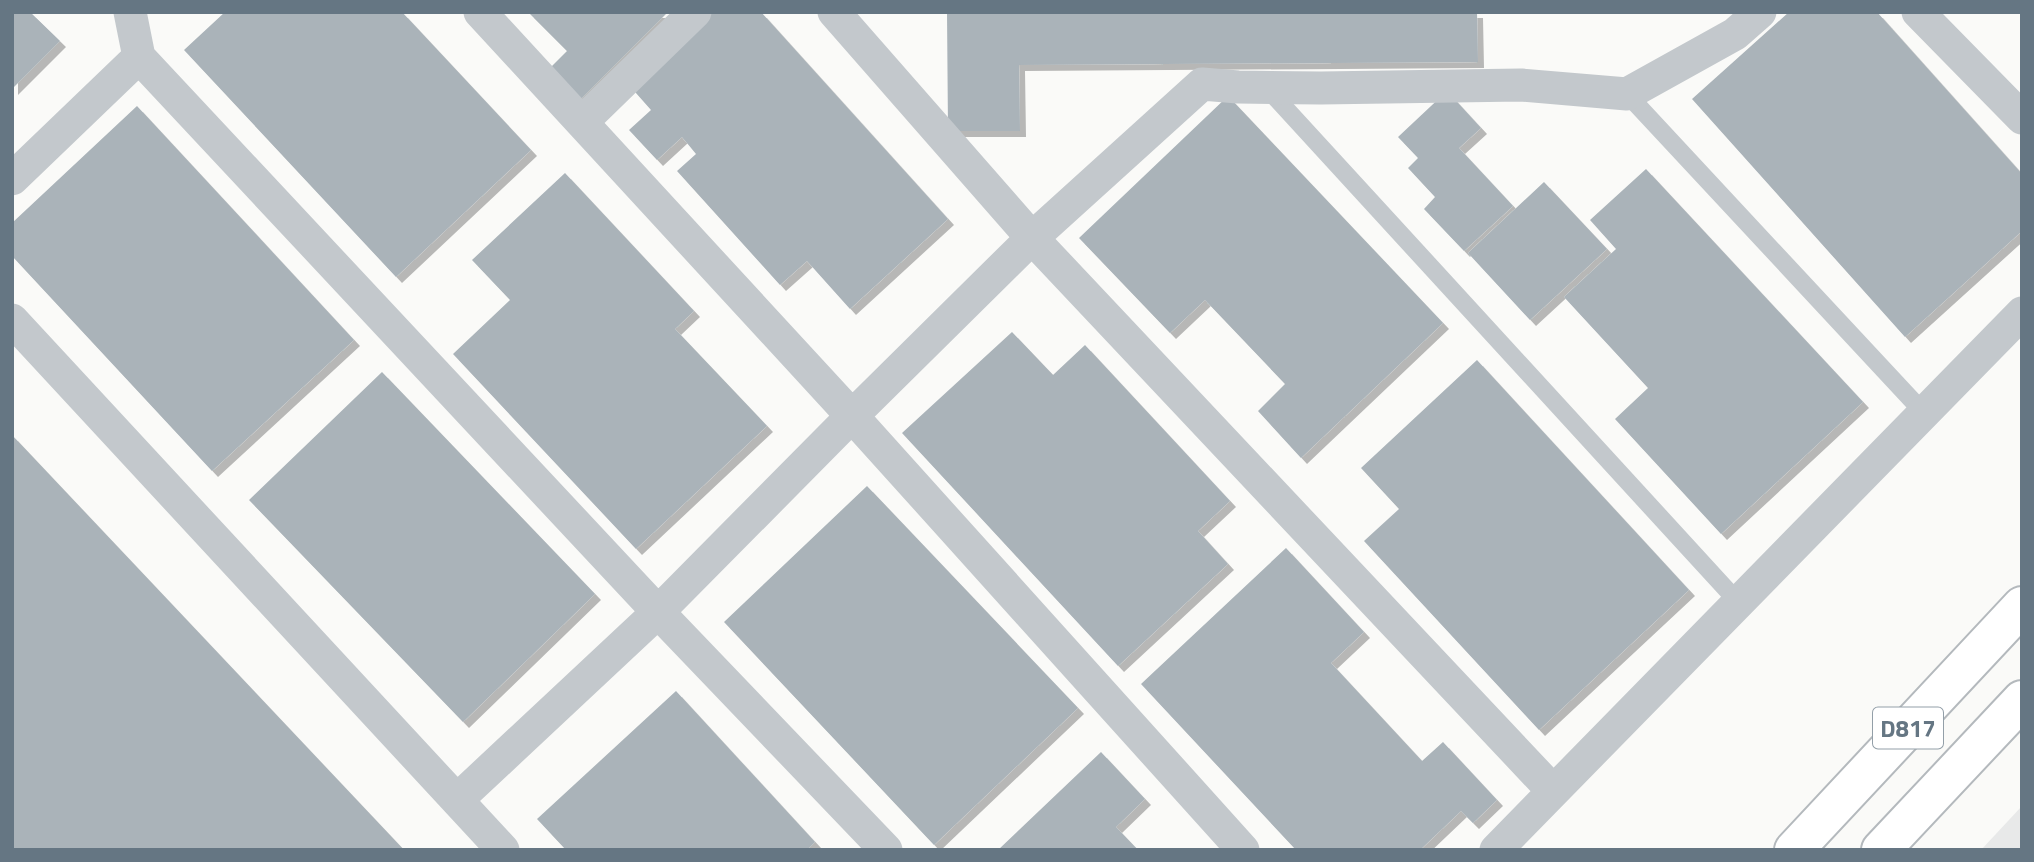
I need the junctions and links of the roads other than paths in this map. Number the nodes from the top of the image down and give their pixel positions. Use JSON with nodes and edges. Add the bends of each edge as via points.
{"nodes":[{"id":1,"x":130,"y":12,"type":"edge"},
{"id":2,"x":480,"y":12,"type":"edge"},
{"id":3,"x":695,"y":12,"type":"edge"},
{"id":4,"x":834,"y":12,"type":"edge"},
{"id":5,"x":1760,"y":12,"type":"edge"},
{"id":6,"x":1918,"y":12,"type":"edge"},
{"id":7,"x":139,"y":57,"type":"junction"},
{"id":8,"x":1265,"y":86,"type":"junction"},
{"id":9,"x":1627,"y":94,"type":"junction"},
{"id":10,"x":2022,"y":118,"type":"edge"},
{"id":11,"x":582,"y":122,"type":"junction"},
{"id":12,"x":12,"y":179,"type":"edge"},
{"id":13,"x":1032,"y":238,"type":"junction"},
{"id":14,"x":2022,"y":313,"type":"edge"},
{"id":15,"x":12,"y":320,"type":"edge"},
{"id":16,"x":1924,"y":413,"type":"junction"},
{"id":17,"x":852,"y":416,"type":"junction"},
{"id":18,"x":1738,"y":602,"type":"junction"},
{"id":19,"x":2022,"y":606,"type":"edge"},
{"id":20,"x":658,"y":612,"type":"junction"},
{"id":21,"x":2022,"y":700,"type":"edge"},
{"id":22,"x":1553,"y":791,"type":"junction"},
{"id":23,"x":457,"y":800,"type":"junction"},
{"id":24,"x":503,"y":850,"type":"edge"},
{"id":25,"x":886,"y":850,"type":"edge"},
{"id":26,"x":1243,"y":850,"type":"edge"},
{"id":27,"x":1496,"y":850,"type":"edge"},
{"id":28,"x":1794,"y":850,"type":"edge"},
{"id":29,"x":1881,"y":850,"type":"edge"}],
"edges":[{"from":1,"to":7,"type":"street"},
{"from":2,"to":11,"type":"street"},
{"from":3,"to":11,"type":"street"},
{"from":4,"to":13,"type":"street"},
{"from":5,"to":9,"type":"street","via":[[1735,34]]},
{"from":6,"to":10,"type":"street"},
{"from":7,"to":12,"type":"street"},
{"from":7,"to":20,"type":"street"},
{"from":8,"to":9,"type":"street","via":[[1521,85]]},
{"from":8,"to":13,"type":"street","via":[[1202,84]]},
{"from":8,"to":18,"type":"lane"},
{"from":9,"to":16,"type":"lane"},
{"from":11,"to":17,"type":"street"},
{"from":13,"to":17,"type":"street"},
{"from":13,"to":22,"type":"street"},
{"from":14,"to":16,"type":"street"},
{"from":15,"to":23,"type":"street"},
{"from":16,"to":18,"type":"street"},
{"from":17,"to":20,"type":"street"},
{"from":17,"to":26,"type":"street"},
{"from":18,"to":22,"type":"street"},
{"from":19,"to":28,"type":"highway","number":"D817"},
{"from":20,"to":23,"type":"street"},
{"from":20,"to":25,"type":"street"},
{"from":21,"to":29,"type":"highway","number":"D817"},
{"from":22,"to":27,"type":"street"},
{"from":23,"to":24,"type":"street"}]}
